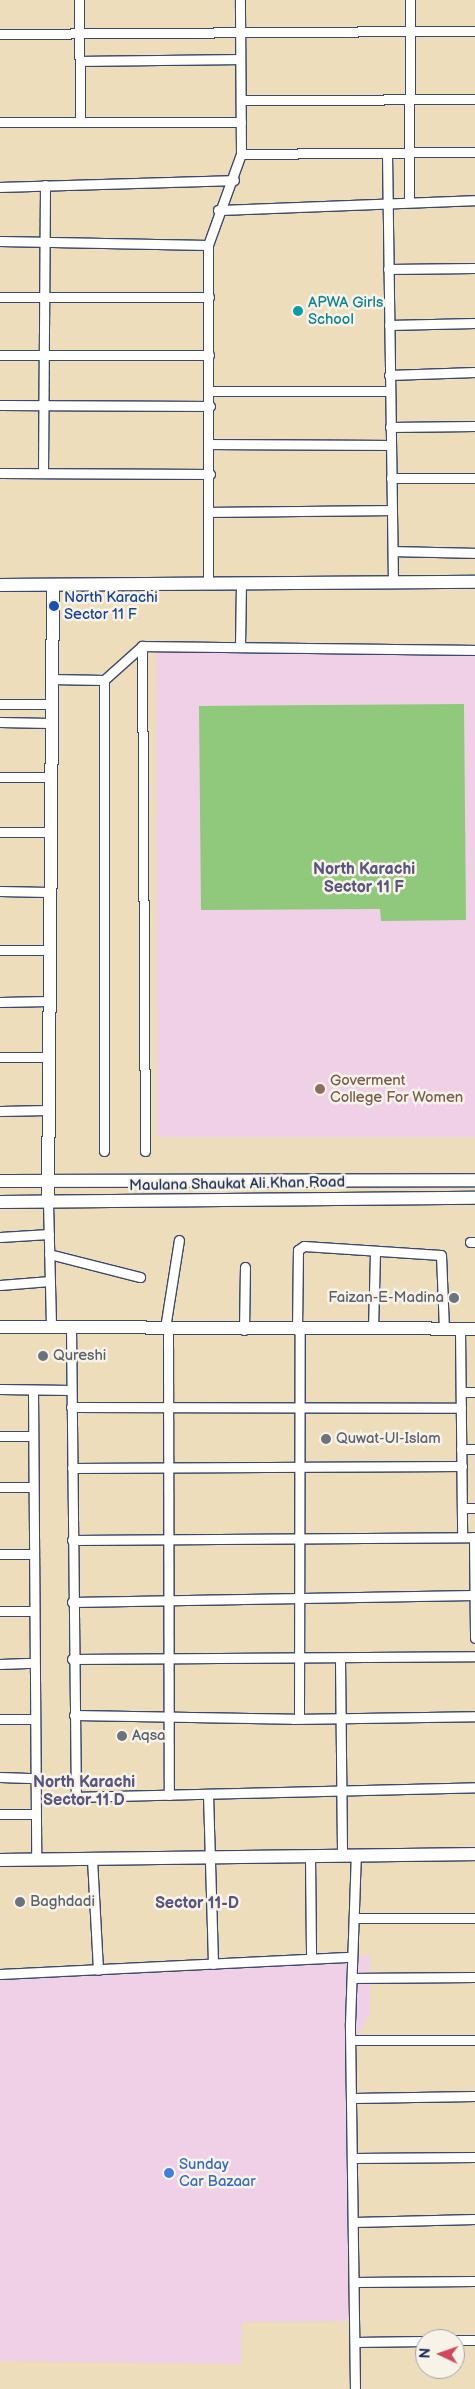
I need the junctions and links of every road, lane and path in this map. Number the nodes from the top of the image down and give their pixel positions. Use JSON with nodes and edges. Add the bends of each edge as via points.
{"nodes":[{"id":1,"x":79,"y":0,"type":"edge"},
{"id":2,"x":240,"y":0,"type":"edge"},
{"id":3,"x":410,"y":0,"type":"edge"},
{"id":4,"x":475,"y":31,"type":"edge"},
{"id":5,"x":410,"y":32,"type":"junction"},
{"id":6,"x":240,"y":33,"type":"junction"},
{"id":7,"x":0,"y":34,"type":"edge"},
{"id":8,"x":80,"y":34,"type":"junction"},
{"id":9,"x":240,"y":59,"type":"junction"},
{"id":10,"x":80,"y":61,"type":"junction"},
{"id":11,"x":475,"y":99,"type":"edge"},
{"id":12,"x":240,"y":100,"type":"junction"},
{"id":13,"x":409,"y":100,"type":"junction"},
{"id":14,"x":0,"y":122,"type":"edge"},
{"id":15,"x":80,"y":122,"type":"junction"},
{"id":16,"x":241,"y":122,"type":"junction"},
{"id":17,"x":409,"y":152,"type":"junction"},
{"id":18,"x":475,"y":152,"type":"edge"},
{"id":19,"x":387,"y":153,"type":"junction"},
{"id":20,"x":241,"y":154,"type":"junction"},
{"id":21,"x":234,"y":180,"type":"junction"},
{"id":22,"x":45,"y":185,"type":"junction"},
{"id":23,"x":0,"y":187,"type":"edge"},
{"id":24,"x":475,"y":200,"type":"edge"},
{"id":25,"x":409,"y":201,"type":"junction"},
{"id":26,"x":387,"y":202,"type":"junction"},
{"id":27,"x":218,"y":210,"type":"junction"},
{"id":28,"x":0,"y":241,"type":"edge"},
{"id":29,"x":45,"y":242,"type":"junction"},
{"id":30,"x":208,"y":245,"type":"junction"},
{"id":31,"x":475,"y":268,"type":"edge"},
{"id":32,"x":388,"y":269,"type":"junction"},
{"id":33,"x":0,"y":296,"type":"edge"},
{"id":34,"x":45,"y":297,"type":"junction"},
{"id":35,"x":209,"y":298,"type":"junction"},
{"id":36,"x":475,"y":323,"type":"edge"},
{"id":37,"x":389,"y":325,"type":"junction"},
{"id":38,"x":209,"y":354,"type":"junction"},
{"id":39,"x":0,"y":355,"type":"edge"},
{"id":40,"x":45,"y":355,"type":"junction"},
{"id":41,"x":475,"y":372,"type":"edge"},
{"id":42,"x":390,"y":375,"type":"junction"},
{"id":43,"x":210,"y":391,"type":"junction"},
{"id":44,"x":390,"y":391,"type":"junction"},
{"id":45,"x":0,"y":406,"type":"edge"},
{"id":46,"x":44,"y":406,"type":"junction"},
{"id":47,"x":210,"y":406,"type":"junction"},
{"id":48,"x":475,"y":426,"type":"edge"},
{"id":49,"x":390,"y":427,"type":"junction"},
{"id":50,"x":210,"y":444,"type":"junction"},
{"id":51,"x":390,"y":445,"type":"junction"},
{"id":52,"x":0,"y":473,"type":"edge"},
{"id":53,"x":43,"y":473,"type":"junction"},
{"id":54,"x":210,"y":474,"type":"junction"},
{"id":55,"x":391,"y":478,"type":"junction"},
{"id":56,"x":475,"y":478,"type":"edge"},
{"id":57,"x":392,"y":510,"type":"junction"},
{"id":58,"x":209,"y":512,"type":"junction"},
{"id":59,"x":394,"y":551,"type":"junction"},
{"id":60,"x":475,"y":553,"type":"edge"},
{"id":61,"x":475,"y":582,"type":"edge"},
{"id":62,"x":393,"y":583,"type":"junction"},
{"id":63,"x":208,"y":584,"type":"junction"},
{"id":64,"x":241,"y":584,"type":"junction"},
{"id":65,"x":0,"y":585,"type":"edge"},
{"id":66,"x":53,"y":585,"type":"junction"},
{"id":67,"x":142,"y":646,"type":"junction"},
{"id":68,"x":240,"y":647,"type":"junction"},
{"id":69,"x":475,"y":650,"type":"edge"},
{"id":70,"x":50,"y":679,"type":"junction"},
{"id":71,"x":104,"y":680,"type":"junction"},
{"id":72,"x":0,"y":704,"type":"edge"},
{"id":73,"x":50,"y":704,"type":"junction"},
{"id":74,"x":0,"y":722,"type":"edge"},
{"id":75,"x":50,"y":723,"type":"junction"},
{"id":76,"x":0,"y":777,"type":"edge"},
{"id":77,"x":50,"y":777,"type":"junction"},
{"id":78,"x":0,"y":832,"type":"edge"},
{"id":79,"x":49,"y":832,"type":"junction"},
{"id":80,"x":0,"y":891,"type":"edge"},
{"id":81,"x":48,"y":892,"type":"junction"},
{"id":82,"x":0,"y":950,"type":"edge"},
{"id":83,"x":48,"y":950,"type":"junction"},
{"id":84,"x":48,"y":1001,"type":"junction"},
{"id":85,"x":0,"y":1002,"type":"edge"},
{"id":86,"x":0,"y":1057,"type":"edge"},
{"id":87,"x":48,"y":1057,"type":"junction"},
{"id":88,"x":48,"y":1110,"type":"junction"},
{"id":89,"x":0,"y":1111,"type":"edge"},
{"id":90,"x":104,"y":1151,"type":"dead end"},
{"id":91,"x":145,"y":1151,"type":"dead end"},
{"id":92,"x":48,"y":1180,"type":"junction"},
{"id":93,"x":475,"y":1180,"type":"edge"},
{"id":94,"x":0,"y":1181,"type":"edge"},
{"id":95,"x":475,"y":1198,"type":"edge"},
{"id":96,"x":0,"y":1202,"type":"edge"},
{"id":97,"x":48,"y":1202,"type":"junction"},
{"id":98,"x":49,"y":1234,"type":"junction"},
{"id":99,"x":0,"y":1238,"type":"edge"},
{"id":100,"x":179,"y":1240,"type":"dead end"},
{"id":101,"x":375,"y":1251,"type":"junction"},
{"id":102,"x":49,"y":1254,"type":"junction"},
{"id":103,"x":245,"y":1267,"type":"dead end"},
{"id":104,"x":140,"y":1277,"type":"dead end"},
{"id":105,"x":50,"y":1281,"type":"junction"},
{"id":106,"x":0,"y":1284,"type":"edge"},
{"id":107,"x":0,"y":1327,"type":"edge"},
{"id":108,"x":50,"y":1327,"type":"junction"},
{"id":109,"x":71,"y":1327,"type":"junction"},
{"id":110,"x":166,"y":1328,"type":"junction"},
{"id":111,"x":372,"y":1329,"type":"junction"},
{"id":112,"x":444,"y":1329,"type":"junction"},
{"id":113,"x":460,"y":1329,"type":"junction"},
{"id":114,"x":475,"y":1329,"type":"edge"},
{"id":115,"x":244,"y":1330,"type":"junction"},
{"id":116,"x":299,"y":1330,"type":"junction"},
{"id":117,"x":0,"y":1389,"type":"edge"},
{"id":118,"x":33,"y":1390,"type":"junction"},
{"id":119,"x":71,"y":1390,"type":"junction"},
{"id":120,"x":461,"y":1392,"type":"junction"},
{"id":121,"x":475,"y":1392,"type":"edge"},
{"id":122,"x":72,"y":1407,"type":"junction"},
{"id":123,"x":168,"y":1408,"type":"junction"},
{"id":124,"x":301,"y":1408,"type":"junction"},
{"id":125,"x":461,"y":1408,"type":"junction"},
{"id":126,"x":0,"y":1436,"type":"edge"},
{"id":127,"x":33,"y":1436,"type":"junction"},
{"id":128,"x":461,"y":1449,"type":"junction"},
{"id":129,"x":475,"y":1449,"type":"edge"},
{"id":130,"x":168,"y":1466,"type":"junction"},
{"id":131,"x":462,"y":1466,"type":"junction"},
{"id":132,"x":302,"y":1467,"type":"junction"},
{"id":133,"x":72,"y":1468,"type":"junction"},
{"id":134,"x":33,"y":1487,"type":"junction"},
{"id":135,"x":0,"y":1488,"type":"edge"},
{"id":136,"x":462,"y":1508,"type":"junction"},
{"id":137,"x":475,"y":1508,"type":"edge"},
{"id":138,"x":462,"y":1537,"type":"junction"},
{"id":139,"x":300,"y":1538,"type":"junction"},
{"id":140,"x":72,"y":1540,"type":"junction"},
{"id":141,"x":168,"y":1540,"type":"junction"},
{"id":142,"x":0,"y":1554,"type":"edge"},
{"id":143,"x":34,"y":1554,"type":"junction"},
{"id":144,"x":474,"y":1595,"type":"edge"},
{"id":145,"x":300,"y":1599,"type":"junction"},
{"id":146,"x":168,"y":1601,"type":"junction"},
{"id":147,"x":72,"y":1602,"type":"junction"},
{"id":148,"x":0,"y":1611,"type":"edge"},
{"id":149,"x":34,"y":1611,"type":"junction"},
{"id":150,"x":475,"y":1638,"type":"edge"},
{"id":151,"x":168,"y":1656,"type":"junction"},
{"id":152,"x":475,"y":1656,"type":"edge"},
{"id":153,"x":300,"y":1658,"type":"junction"},
{"id":154,"x":72,"y":1659,"type":"junction"},
{"id":155,"x":340,"y":1659,"type":"junction"},
{"id":156,"x":0,"y":1664,"type":"edge"},
{"id":157,"x":34,"y":1664,"type":"junction"},
{"id":158,"x":74,"y":1715,"type":"junction"},
{"id":159,"x":475,"y":1716,"type":"edge"},
{"id":160,"x":169,"y":1717,"type":"junction"},
{"id":161,"x":299,"y":1717,"type":"junction"},
{"id":162,"x":340,"y":1718,"type":"junction"},
{"id":163,"x":0,"y":1719,"type":"edge"},
{"id":164,"x":35,"y":1719,"type":"junction"},
{"id":165,"x":0,"y":1777,"type":"edge"},
{"id":166,"x":36,"y":1778,"type":"junction"},
{"id":167,"x":475,"y":1787,"type":"edge"},
{"id":168,"x":341,"y":1790,"type":"junction"},
{"id":169,"x":208,"y":1794,"type":"junction"},
{"id":170,"x":169,"y":1795,"type":"junction"},
{"id":171,"x":0,"y":1814,"type":"edge"},
{"id":172,"x":35,"y":1814,"type":"junction"},
{"id":173,"x":475,"y":1854,"type":"edge"},
{"id":174,"x":356,"y":1855,"type":"junction"},
{"id":175,"x":310,"y":1856,"type":"junction"},
{"id":176,"x":342,"y":1856,"type":"junction"},
{"id":177,"x":209,"y":1857,"type":"junction"},
{"id":178,"x":36,"y":1859,"type":"junction"},
{"id":179,"x":92,"y":1859,"type":"junction"},
{"id":180,"x":0,"y":1860,"type":"edge"},
{"id":181,"x":356,"y":1918,"type":"junction"},
{"id":182,"x":475,"y":1918,"type":"edge"},
{"id":183,"x":352,"y":1957,"type":"junction"},
{"id":184,"x":311,"y":1958,"type":"junction"},
{"id":185,"x":213,"y":1964,"type":"junction"},
{"id":186,"x":98,"y":1970,"type":"junction"},
{"id":187,"x":0,"y":1974,"type":"edge"},
{"id":188,"x":475,"y":1977,"type":"edge"},
{"id":189,"x":352,"y":1978,"type":"junction"},
{"id":190,"x":353,"y":2040,"type":"junction"},
{"id":191,"x":475,"y":2040,"type":"edge"},
{"id":192,"x":475,"y":2096,"type":"edge"},
{"id":193,"x":354,"y":2098,"type":"junction"},
{"id":194,"x":475,"y":2157,"type":"edge"},
{"id":195,"x":354,"y":2158,"type":"junction"},
{"id":196,"x":475,"y":2220,"type":"edge"},
{"id":197,"x":354,"y":2222,"type":"junction"},
{"id":198,"x":355,"y":2282,"type":"junction"},
{"id":199,"x":475,"y":2282,"type":"edge"},
{"id":200,"x":415,"y":2341,"type":"edge"},
{"id":201,"x":355,"y":2342,"type":"junction"},
{"id":202,"x":355,"y":2389,"type":"edge"}],
"edges":[{"from":1,"to":8,"type":"street"},
{"from":2,"to":6,"type":"street"},
{"from":3,"to":5,"type":"street"},
{"from":4,"to":5,"type":"street"},
{"from":5,"to":6,"type":"street"},
{"from":5,"to":13,"type":"street"},
{"from":6,"to":8,"type":"street"},
{"from":6,"to":9,"type":"street"},
{"from":7,"to":8,"type":"street"},
{"from":8,"to":10,"type":"street"},
{"from":9,"to":10,"type":"street"},
{"from":9,"to":12,"type":"street"},
{"from":10,"to":15,"type":"street"},
{"from":11,"to":13,"type":"street"},
{"from":12,"to":13,"type":"street"},
{"from":12,"to":16,"type":"street"},
{"from":13,"to":17,"type":"street"},
{"from":14,"to":15,"type":"street"},
{"from":15,"to":16,"type":"street"},
{"from":16,"to":20,"type":"street"},
{"from":17,"to":18,"type":"street"},
{"from":17,"to":19,"type":"street"},
{"from":17,"to":25,"type":"street"},
{"from":19,"to":20,"type":"street"},
{"from":19,"to":26,"type":"street"},
{"from":20,"to":21,"type":"street"},
{"from":21,"to":22,"type":"street"},
{"from":21,"to":27,"type":"street"},
{"from":22,"to":23,"type":"street"},
{"from":22,"to":29,"type":"street"},
{"from":24,"to":25,"type":"street"},
{"from":25,"to":26,"type":"street"},
{"from":26,"to":27,"type":"street"},
{"from":26,"to":32,"type":"street"},
{"from":27,"to":30,"type":"street"},
{"from":28,"to":29,"type":"street"},
{"from":29,"to":30,"type":"street"},
{"from":29,"to":34,"type":"street"},
{"from":30,"to":35,"type":"street"},
{"from":31,"to":32,"type":"street"},
{"from":32,"to":37,"type":"street"},
{"from":33,"to":34,"type":"street"},
{"from":34,"to":35,"type":"street"},
{"from":34,"to":40,"type":"street"},
{"from":35,"to":38,"type":"street"},
{"from":36,"to":37,"type":"street"},
{"from":37,"to":42,"type":"street"},
{"from":38,"to":40,"type":"street"},
{"from":38,"to":43,"type":"street"},
{"from":39,"to":40,"type":"street"},
{"from":40,"to":46,"type":"street"},
{"from":41,"to":42,"type":"street"},
{"from":42,"to":44,"type":"street"},
{"from":43,"to":44,"type":"street"},
{"from":43,"to":47,"type":"street"},
{"from":44,"to":49,"type":"street"},
{"from":45,"to":46,"type":"street"},
{"from":46,"to":47,"type":"street"},
{"from":46,"to":53,"type":"street"},
{"from":47,"to":50,"type":"street"},
{"from":48,"to":49,"type":"street"},
{"from":49,"to":51,"type":"street"},
{"from":50,"to":51,"type":"street"},
{"from":50,"to":54,"type":"street"},
{"from":51,"to":55,"type":"street"},
{"from":52,"to":53,"type":"street"},
{"from":53,"to":54,"type":"street"},
{"from":54,"to":58,"type":"street"},
{"from":55,"to":56,"type":"street"},
{"from":55,"to":57,"type":"street"},
{"from":57,"to":58,"type":"street"},
{"from":57,"to":59,"type":"street"},
{"from":58,"to":63,"type":"street"},
{"from":59,"to":60,"type":"street"},
{"from":59,"to":62,"type":"street"},
{"from":61,"to":62,"type":"street"},
{"from":62,"to":64,"type":"street"},
{"from":63,"to":64,"type":"street"},
{"from":63,"to":66,"type":"street"},
{"from":64,"to":68,"type":"street"},
{"from":65,"to":66,"type":"street"},
{"from":66,"to":70,"type":"street"},
{"from":67,"to":68,"type":"street"},
{"from":67,"to":71,"type":"street"},
{"from":67,"to":91,"type":"street"},
{"from":68,"to":69,"type":"street"},
{"from":70,"to":71,"type":"street"},
{"from":70,"to":73,"type":"street"},
{"from":71,"to":90,"type":"street"},
{"from":72,"to":73,"type":"street"},
{"from":73,"to":75,"type":"street"},
{"from":74,"to":75,"type":"street"},
{"from":75,"to":77,"type":"street"},
{"from":76,"to":77,"type":"street"},
{"from":77,"to":79,"type":"street"},
{"from":78,"to":79,"type":"street"},
{"from":79,"to":81,"type":"street"},
{"from":80,"to":81,"type":"street"},
{"from":81,"to":83,"type":"street"},
{"from":82,"to":83,"type":"street"},
{"from":83,"to":84,"type":"street"},
{"from":84,"to":85,"type":"street"},
{"from":84,"to":87,"type":"street"},
{"from":86,"to":87,"type":"street"},
{"from":87,"to":88,"type":"street"},
{"from":88,"to":89,"type":"street"},
{"from":88,"to":92,"type":"street"},
{"from":92,"to":93,"type":"street","name":"Maulana Shaukat Ali Khan Road"},
{"from":92,"to":94,"type":"street","name":"Maulana Shaukat Ali Khan Road"},
{"from":92,"to":97,"type":"street"},
{"from":95,"to":97,"type":"street","name":"Maulana Shaukat Ali Khan Road"},
{"from":96,"to":97,"type":"street","name":"Maulana Shaukat Ali Khan Road"},
{"from":97,"to":98,"type":"street"},
{"from":98,"to":99,"type":"street"},
{"from":98,"to":102,"type":"street"},
{"from":100,"to":110,"type":"street"},
{"from":101,"to":111,"type":"street"},
{"from":101,"to":112,"type":"street","via":[[443,1256]]},
{"from":101,"to":116,"type":"street","via":[[299,1248]]},
{"from":102,"to":104,"type":"street"},
{"from":102,"to":105,"type":"street"},
{"from":103,"to":115,"type":"street"},
{"from":105,"to":106,"type":"street"},
{"from":105,"to":108,"type":"street"},
{"from":107,"to":108,"type":"street"},
{"from":108,"to":109,"type":"street"},
{"from":109,"to":110,"type":"street"},
{"from":109,"to":119,"type":"street"},
{"from":110,"to":115,"type":"street"},
{"from":110,"to":123,"type":"street"},
{"from":111,"to":112,"type":"street"},
{"from":111,"to":116,"type":"street"},
{"from":112,"to":113,"type":"street"},
{"from":113,"to":114,"type":"street"},
{"from":113,"to":120,"type":"street"},
{"from":115,"to":116,"type":"street"},
{"from":116,"to":124,"type":"street"},
{"from":117,"to":118,"type":"street"},
{"from":118,"to":119,"type":"street"},
{"from":118,"to":127,"type":"street"},
{"from":119,"to":122,"type":"street"},
{"from":120,"to":121,"type":"street"},
{"from":120,"to":125,"type":"street"},
{"from":122,"to":123,"type":"street"},
{"from":122,"to":133,"type":"street"},
{"from":123,"to":124,"type":"street"},
{"from":123,"to":130,"type":"street"},
{"from":124,"to":125,"type":"street"},
{"from":124,"to":132,"type":"street"},
{"from":125,"to":128,"type":"street"},
{"from":126,"to":127,"type":"street"},
{"from":127,"to":134,"type":"street"},
{"from":128,"to":129,"type":"street"},
{"from":128,"to":131,"type":"street"},
{"from":130,"to":132,"type":"street"},
{"from":130,"to":133,"type":"street"},
{"from":130,"to":141,"type":"street"},
{"from":131,"to":132,"type":"street"},
{"from":131,"to":136,"type":"street"},
{"from":132,"to":139,"type":"street"},
{"from":133,"to":140,"type":"street"},
{"from":134,"to":135,"type":"street"},
{"from":134,"to":143,"type":"street"},
{"from":136,"to":137,"type":"street"},
{"from":136,"to":138,"type":"street"},
{"from":138,"to":139,"type":"street"},
{"from":138,"to":144,"type":"street","via":[[474,1537]]},
{"from":139,"to":141,"type":"street"},
{"from":139,"to":145,"type":"street"},
{"from":140,"to":141,"type":"street"},
{"from":140,"to":147,"type":"street"},
{"from":141,"to":146,"type":"street"},
{"from":142,"to":143,"type":"street"},
{"from":143,"to":149,"type":"street"},
{"from":144,"to":145,"type":"street"},
{"from":144,"to":150,"type":"street"},
{"from":145,"to":146,"type":"street"},
{"from":145,"to":153,"type":"street"},
{"from":146,"to":147,"type":"street"},
{"from":146,"to":151,"type":"street"},
{"from":147,"to":154,"type":"street"},
{"from":148,"to":149,"type":"street"},
{"from":149,"to":157,"type":"street"},
{"from":151,"to":153,"type":"street"},
{"from":151,"to":154,"type":"street"},
{"from":151,"to":160,"type":"street"},
{"from":152,"to":155,"type":"street"},
{"from":153,"to":155,"type":"street"},
{"from":153,"to":161,"type":"street"},
{"from":154,"to":158,"type":"street"},
{"from":155,"to":162,"type":"street"},
{"from":156,"to":157,"type":"street"},
{"from":157,"to":164,"type":"street"},
{"from":158,"to":160,"type":"street"},
{"from":158,"to":170,"type":"street","via":[[76,1797]]},
{"from":159,"to":162,"type":"street"},
{"from":160,"to":161,"type":"street"},
{"from":160,"to":170,"type":"street"},
{"from":161,"to":162,"type":"street"},
{"from":162,"to":168,"type":"street"},
{"from":163,"to":164,"type":"street"},
{"from":164,"to":166,"type":"street"},
{"from":165,"to":166,"type":"street"},
{"from":166,"to":172,"type":"street"},
{"from":167,"to":168,"type":"street"},
{"from":168,"to":169,"type":"street"},
{"from":168,"to":176,"type":"street"},
{"from":169,"to":170,"type":"street"},
{"from":169,"to":177,"type":"street"},
{"from":171,"to":172,"type":"street"},
{"from":172,"to":178,"type":"street"},
{"from":173,"to":174,"type":"street"},
{"from":174,"to":176,"type":"street"},
{"from":174,"to":181,"type":"street"},
{"from":175,"to":176,"type":"street"},
{"from":175,"to":177,"type":"street"},
{"from":175,"to":184,"type":"street"},
{"from":177,"to":179,"type":"street"},
{"from":177,"to":185,"type":"street"},
{"from":178,"to":179,"type":"street"},
{"from":178,"to":180,"type":"street"},
{"from":179,"to":186,"type":"street"},
{"from":181,"to":182,"type":"street"},
{"from":181,"to":183,"type":"street"},
{"from":183,"to":184,"type":"street"},
{"from":183,"to":189,"type":"street"},
{"from":184,"to":185,"type":"street"},
{"from":185,"to":186,"type":"street"},
{"from":186,"to":187,"type":"street"},
{"from":188,"to":189,"type":"street"},
{"from":189,"to":190,"type":"street"},
{"from":190,"to":191,"type":"street"},
{"from":190,"to":193,"type":"street"},
{"from":192,"to":193,"type":"street"},
{"from":193,"to":195,"type":"street"},
{"from":194,"to":195,"type":"street"},
{"from":195,"to":197,"type":"street"},
{"from":196,"to":197,"type":"street"},
{"from":197,"to":198,"type":"street"},
{"from":198,"to":199,"type":"street"},
{"from":198,"to":201,"type":"street"},
{"from":200,"to":201,"type":"street"},
{"from":201,"to":202,"type":"street"}]}
